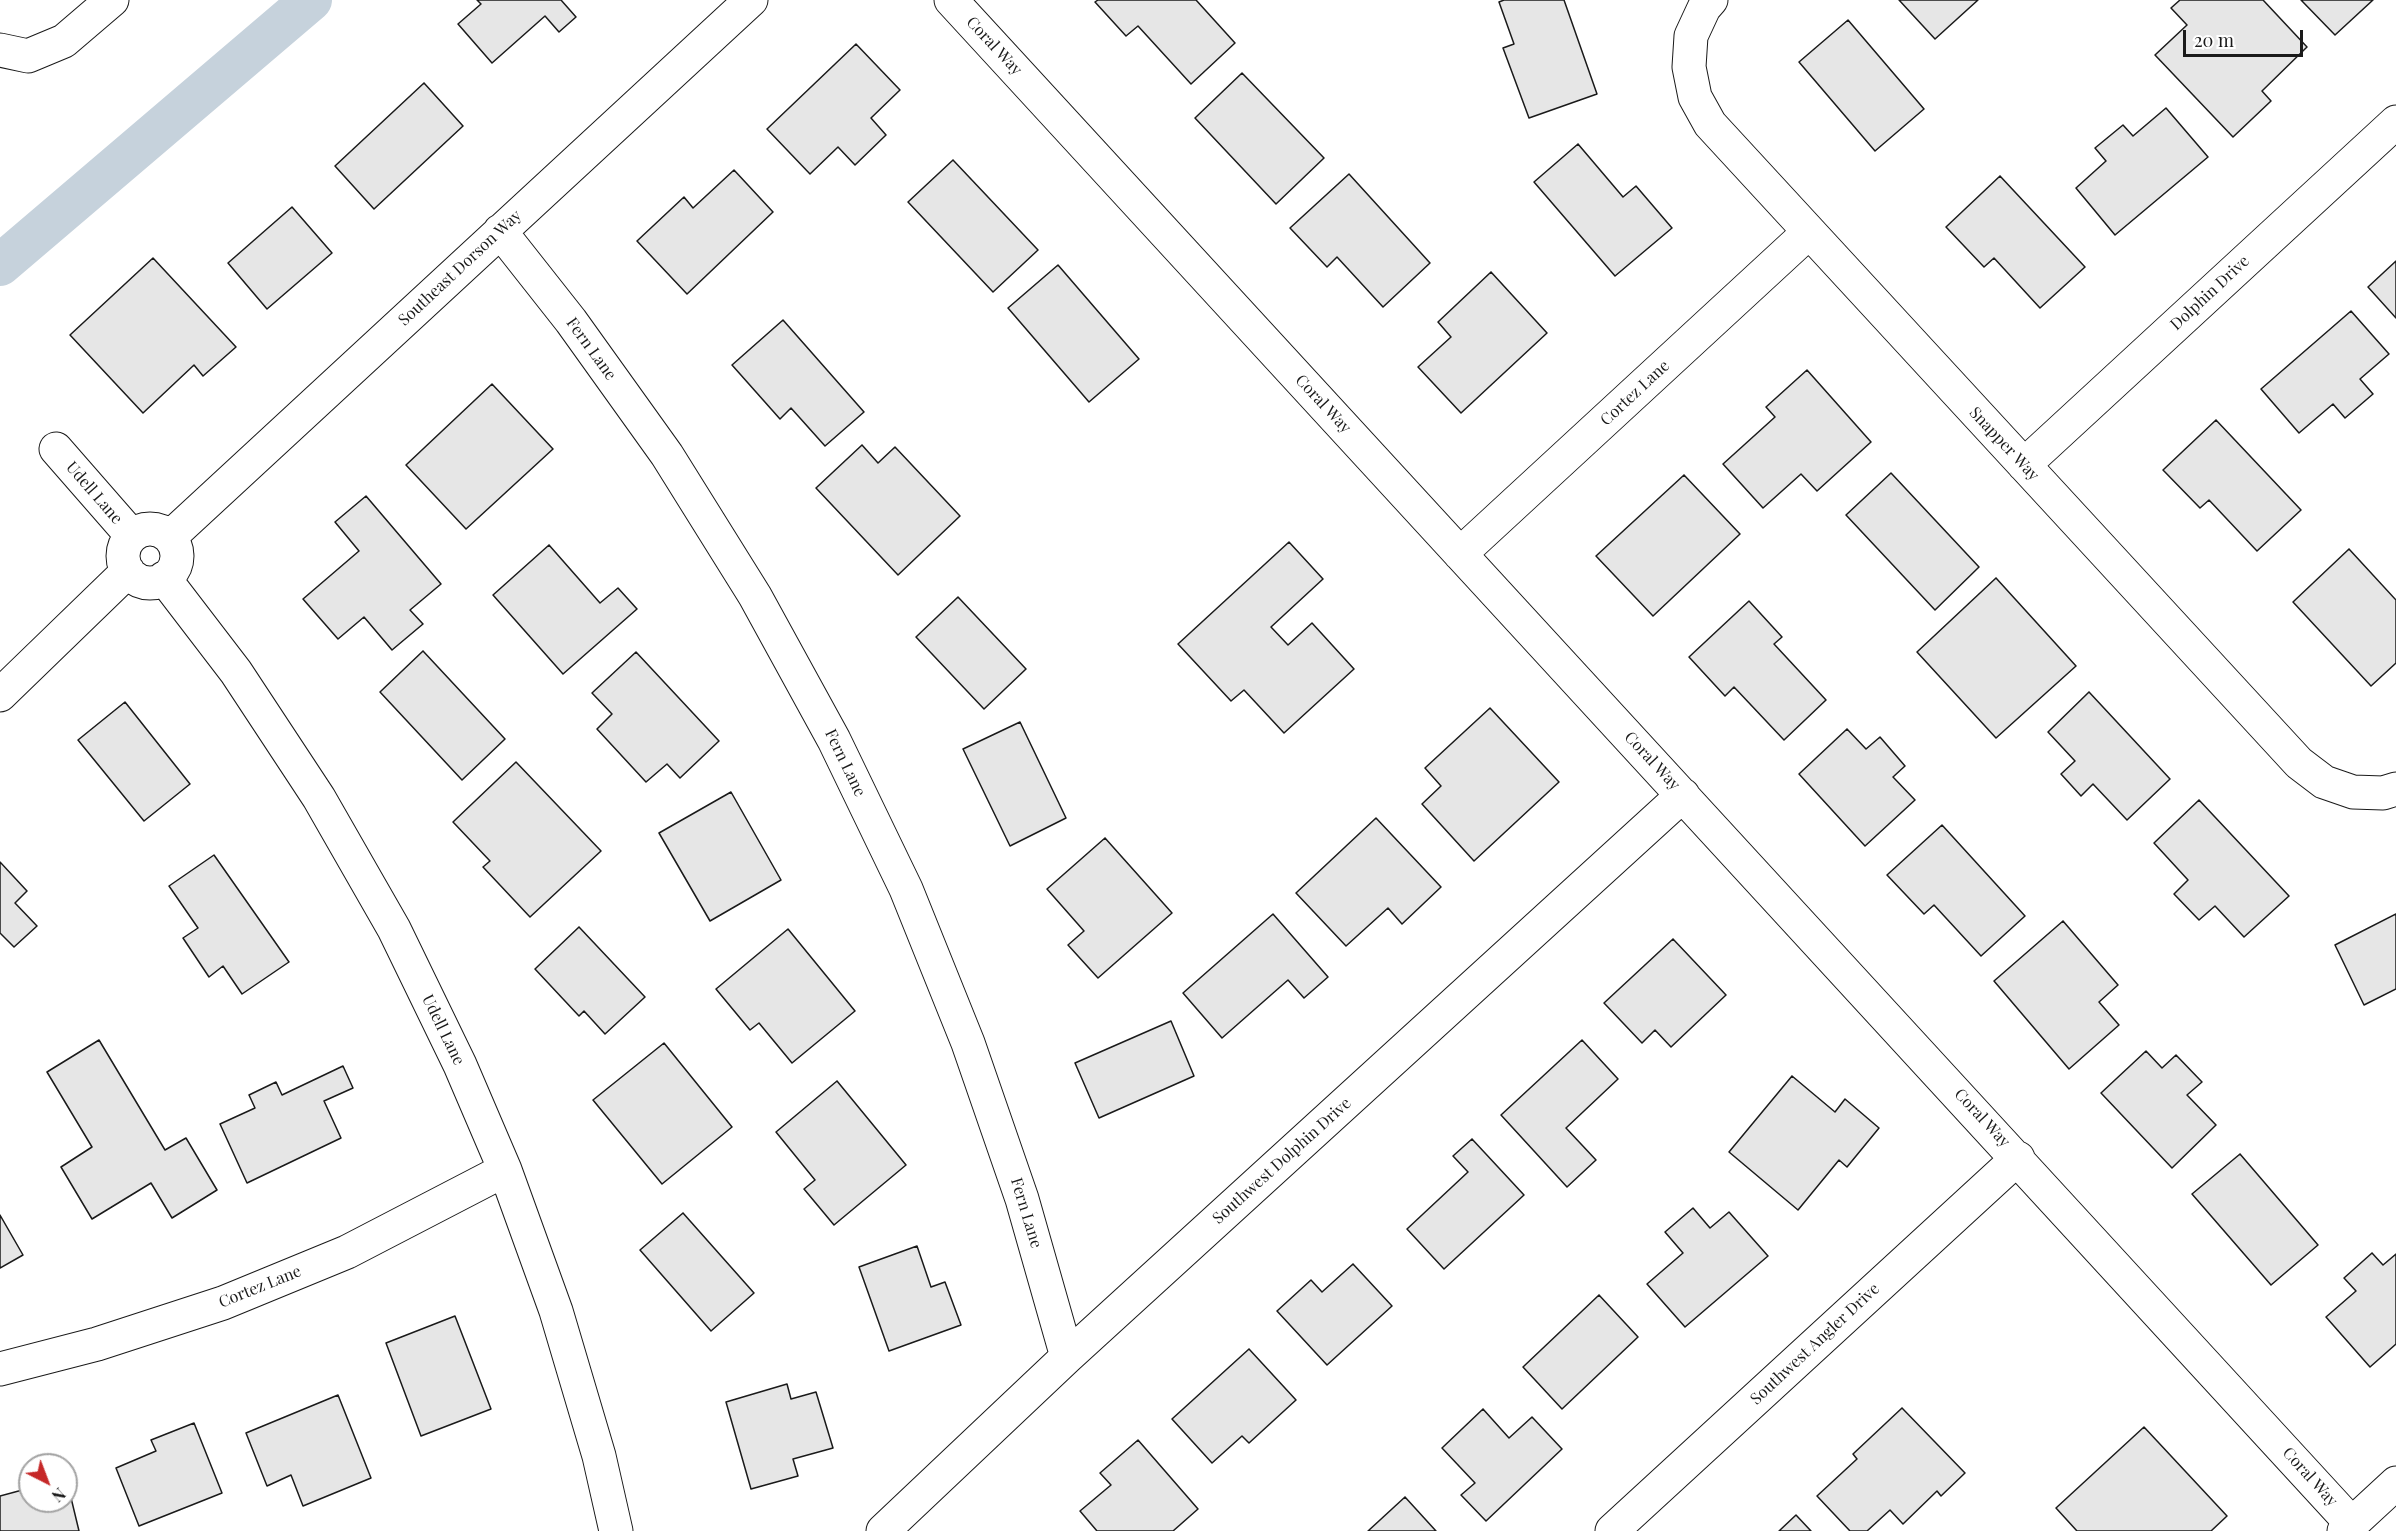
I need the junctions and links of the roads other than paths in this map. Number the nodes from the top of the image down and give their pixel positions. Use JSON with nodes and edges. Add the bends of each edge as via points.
{"nodes":[{"id":1,"x":112,"y":0,"type":"edge"},
{"id":2,"x":751,"y":0,"type":"edge"},
{"id":3,"x":951,"y":0,"type":"edge"},
{"id":4,"x":1711,"y":0,"type":"edge"},
{"id":5,"x":0,"y":50,"type":"edge"},
{"id":6,"x":2396,"y":122,"type":"edge"},
{"id":7,"x":500,"y":231,"type":"junction"},
{"id":8,"x":1809,"y":232,"type":"junction"},
{"id":9,"x":56,"y":449,"type":"dead end"},
{"id":10,"x":2024,"y":465,"type":"junction"},
{"id":11,"x":132,"y":536,"type":"junction"},
{"id":12,"x":170,"y":537,"type":"junction"},
{"id":13,"x":1460,"y":554,"type":"junction"},
{"id":14,"x":128,"y":571,"type":"junction"},
{"id":15,"x":164,"y":578,"type":"junction"},
{"id":16,"x":0,"y":694,"type":"edge"},
{"id":17,"x":2390,"y":791,"type":"edge"},
{"id":18,"x":1683,"y":795,"type":"junction"},
{"id":19,"x":2018,"y":1158,"type":"junction"},
{"id":20,"x":505,"y":1170,"type":"junction"},
{"id":21,"x":1067,"y":1357,"type":"junction"},
{"id":22,"x":0,"y":1369,"type":"edge"},
{"id":23,"x":2396,"y":1484,"type":"edge"},
{"id":24,"x":2348,"y":1527,"type":"edge"},
{"id":25,"x":616,"y":1531,"type":"edge"},
{"id":26,"x":884,"y":1531,"type":"edge"},
{"id":27,"x":1612,"y":1531,"type":"edge"}],
"edges":[{"from":1,"to":5,"type":"street","via":[[64,41],[28,56]]},
{"from":2,"to":7,"type":"street","name":"Southeast Dorson Way"},
{"from":3,"to":13,"type":"street","name":"Coral Way"},
{"from":4,"to":8,"type":"street","name":"Snapper Way","via":[[1691,36],[1689,67],[1695,97],[1710,124]]},
{"from":6,"to":10,"type":"street","name":"Dolphin Drive"},
{"from":7,"to":12,"type":"street","name":"Southeast Dorson Way"},
{"from":7,"to":21,"type":"street","name":"Fern Lane","via":[[571,321],[667,455],[755,596],[834,740],[906,890],[968,1043],[1023,1199]]},
{"from":8,"to":10,"type":"street","name":"Snapper Way"},
{"from":8,"to":13,"type":"street","name":"Cortez Lane"},
{"from":9,"to":11,"type":"street","name":"Udell Lane"},
{"from":10,"to":17,"type":"street","name":"Snapper Way","via":[[2299,763],[2324,782],[2353,792]]},
{"from":11,"to":12,"type":"street","via":[[138,531],[156,529]]},
{"from":11,"to":14,"type":"street","via":[[124,550]]},
{"from":12,"to":15,"type":"street","via":[[176,564]]},
{"from":13,"to":18,"type":"street","name":"Coral Way"},
{"from":14,"to":15,"type":"street","via":[[149,583]]},
{"from":14,"to":16,"type":"street"},
{"from":15,"to":20,"type":"street","name":"Udell Lane","via":[[236,672],[319,798],[394,930],[460,1065]]},
{"from":18,"to":19,"type":"street","name":"Coral Way"},
{"from":18,"to":21,"type":"street","name":"Southwest Dolphin Drive"},
{"from":19,"to":24,"type":"street","name":"Coral Way"},
{"from":19,"to":27,"type":"street","name":"Southwest Angler Drive"},
{"from":20,"to":22,"type":"street","name":"Cortez Lane","via":[[347,1252],[223,1303],[97,1344]]},
{"from":20,"to":25,"type":"street","name":"Udell Lane","via":[[556,1311],[599,1456]]},
{"from":21,"to":26,"type":"street","name":"Southwest Dolphin Drive"},
{"from":23,"to":24,"type":"street"}]}
